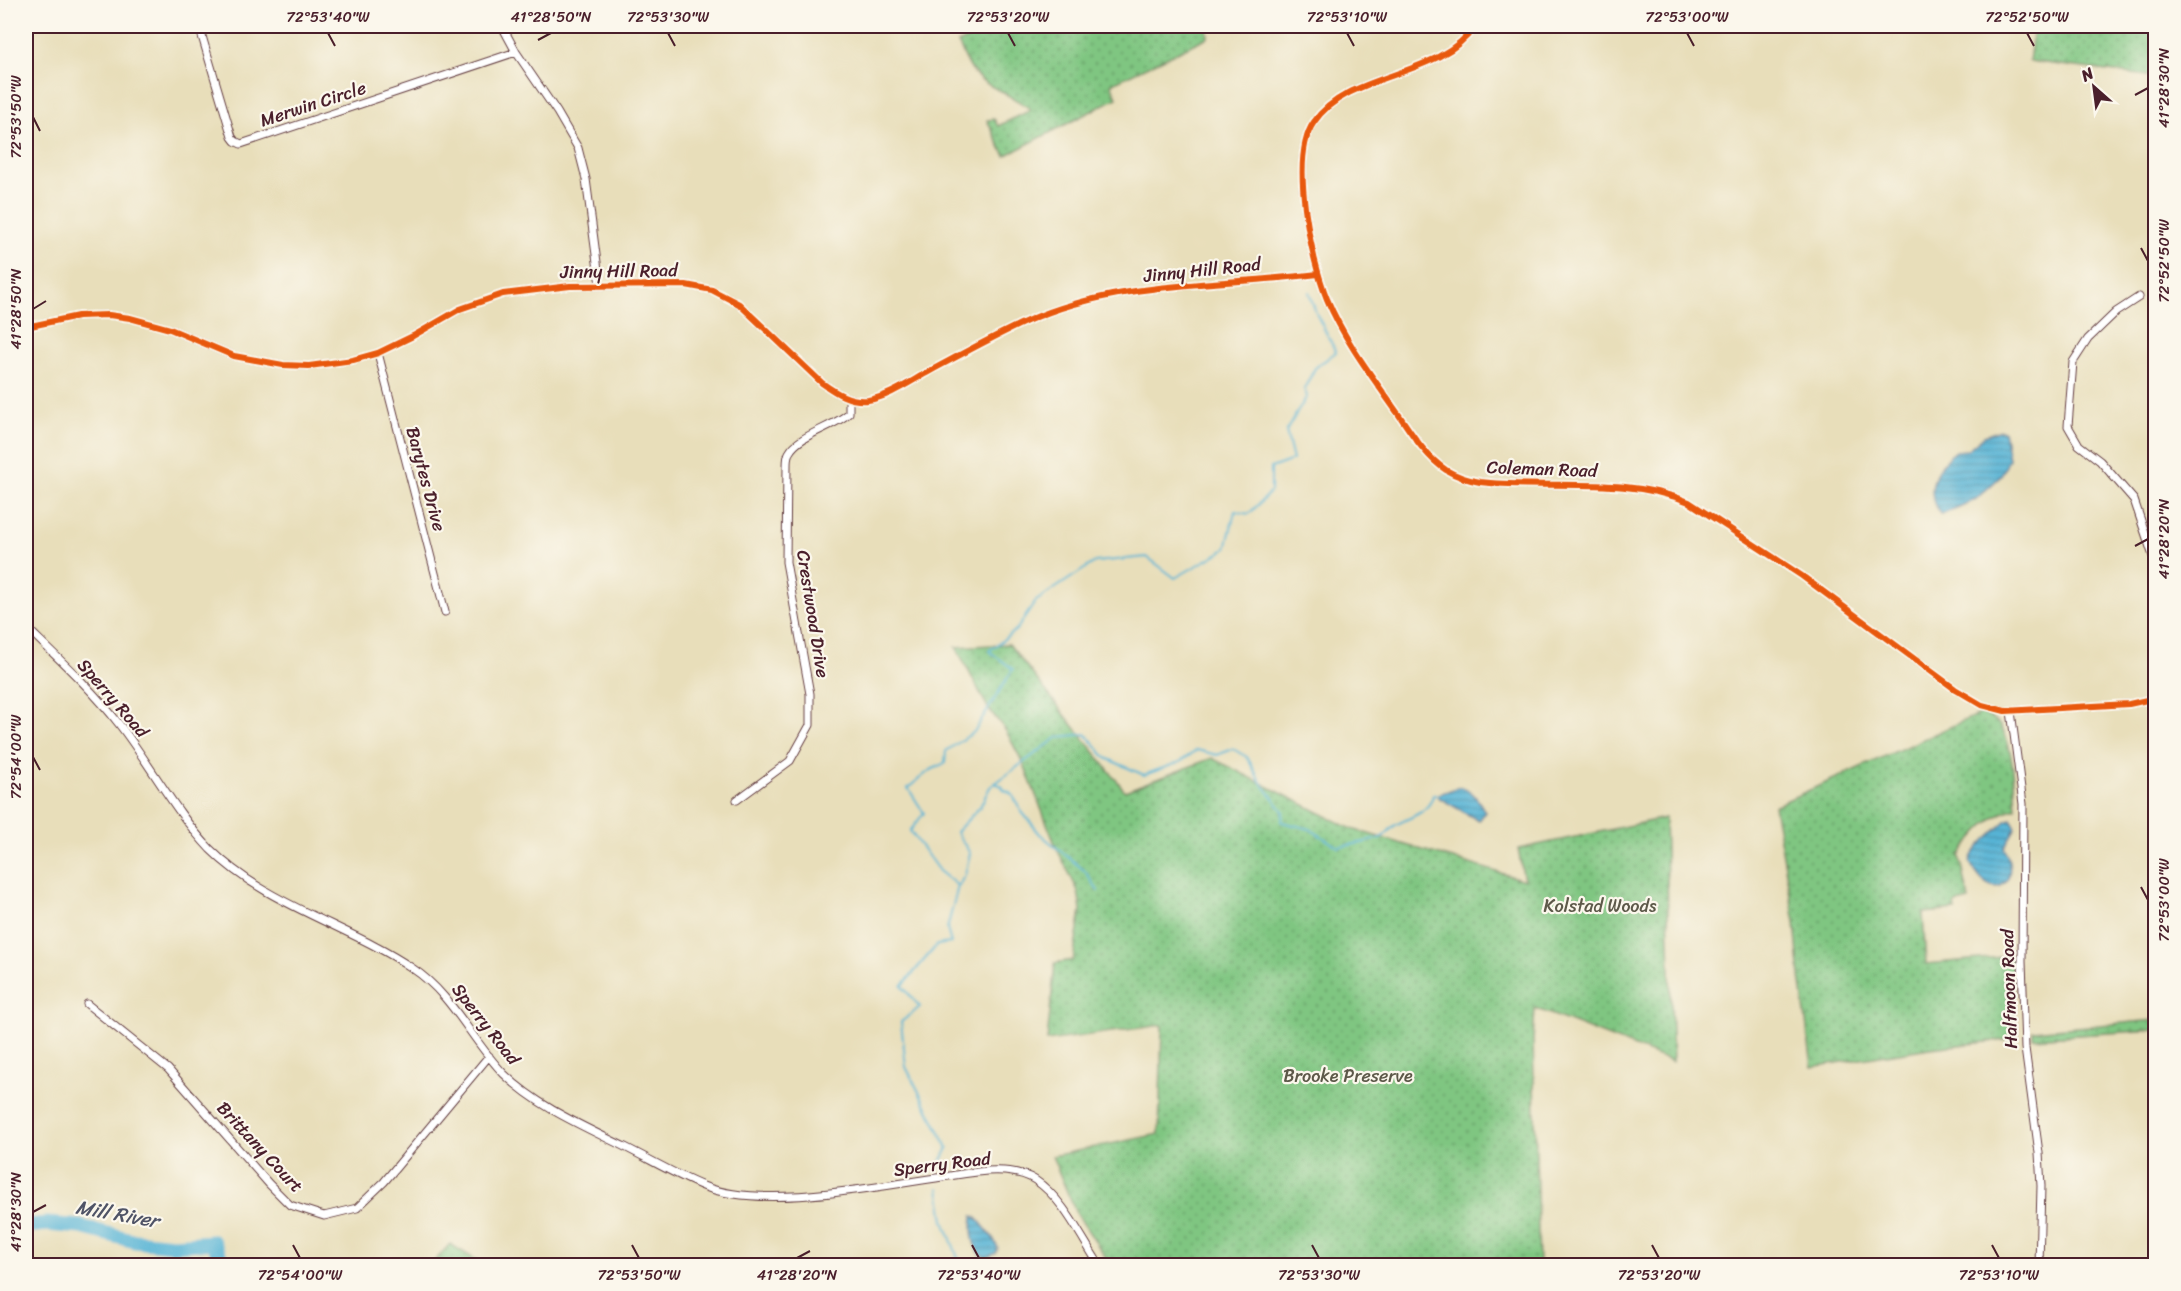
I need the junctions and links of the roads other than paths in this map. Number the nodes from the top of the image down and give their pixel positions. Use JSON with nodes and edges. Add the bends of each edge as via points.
{"nodes":[{"id":1,"x":200,"y":26,"type":"edge"},
{"id":2,"x":502,"y":26,"type":"edge"},
{"id":3,"x":1475,"y":26,"type":"edge"},
{"id":4,"x":516,"y":52,"type":"junction"},
{"id":5,"x":1318,"y":274,"type":"junction"},
{"id":6,"x":600,"y":285,"type":"junction"},
{"id":7,"x":2139,"y":297,"type":"dead end"},
{"id":8,"x":26,"y":327,"type":"edge"},
{"id":9,"x":378,"y":353,"type":"junction"},
{"id":10,"x":849,"y":398,"type":"junction"},
{"id":11,"x":2156,"y":565,"type":"edge"},
{"id":12,"x":445,"y":612,"type":"dead end"},
{"id":13,"x":26,"y":627,"type":"edge"},
{"id":14,"x":2156,"y":698,"type":"edge"},
{"id":15,"x":2011,"y":711,"type":"junction"},
{"id":16,"x":737,"y":800,"type":"dead end"},
{"id":17,"x":87,"y":1004,"type":"dead end"},
{"id":18,"x":489,"y":1056,"type":"junction"},
{"id":19,"x":1100,"y":1266,"type":"edge"},
{"id":20,"x":2039,"y":1266,"type":"edge"}],
"edges":[{"from":1,"to":4,"type":"street","name":"Merwin Circle","via":[[232,136],[241,144]]},
{"from":2,"to":4,"type":"street"},
{"from":3,"to":5,"type":"street","name":"Coleman Road","via":[[1448,52],[1338,99],[1314,122],[1304,144],[1302,176]]},
{"from":4,"to":6,"type":"street","via":[[578,148]]},
{"from":5,"to":10,"type":"street","name":"Jinny Hill Road","via":[[1141,291],[1073,305],[1027,321],[883,395],[867,400]]},
{"from":5,"to":15,"type":"street","name":"Coleman Road","via":[[1356,353],[1418,442],[1446,470],[1492,483],[1644,489],[1689,502],[1802,576],[1955,689],[1982,705]]},
{"from":6,"to":9,"type":"street","name":"Jinny Hill Road","via":[[542,288],[492,297],[460,309]]},
{"from":6,"to":10,"type":"street","name":"Jinny Hill Road","via":[[686,285],[723,295],[748,311],[822,383]]},
{"from":7,"to":11,"type":"street","via":[[2116,312],[2088,339],[2073,362],[2068,426],[2079,445],[2100,461],[2134,500]]},
{"from":8,"to":9,"type":"street","name":"Jinny Hill Road","via":[[78,316],[130,318],[170,329],[234,356],[283,365],[331,364]]},
{"from":9,"to":12,"type":"street","name":"Barytes Drive"},
{"from":10,"to":16,"type":"street","name":"Crestwood Drive","via":[[849,413],[800,441],[789,453],[787,467],[786,562],[810,694],[810,725],[790,761]]},
{"from":13,"to":18,"type":"street","name":"Sperry Road","via":[[106,708],[216,854],[267,891],[415,969],[440,991]]},
{"from":14,"to":15,"type":"street","name":"Coleman Road","via":[[2129,704]]},
{"from":15,"to":20,"type":"street","name":"Halfmoon Road","via":[[2023,804],[2021,935],[2025,1048],[2040,1153]]},
{"from":17,"to":18,"type":"street","name":"Brittany Court","via":[[168,1069],[290,1205],[324,1216],[357,1208],[377,1189]]},
{"from":18,"to":19,"type":"street","name":"Sperry Road","via":[[516,1085],[553,1110],[688,1179],[723,1192],[793,1195],[1015,1172],[1046,1188]]}]}
